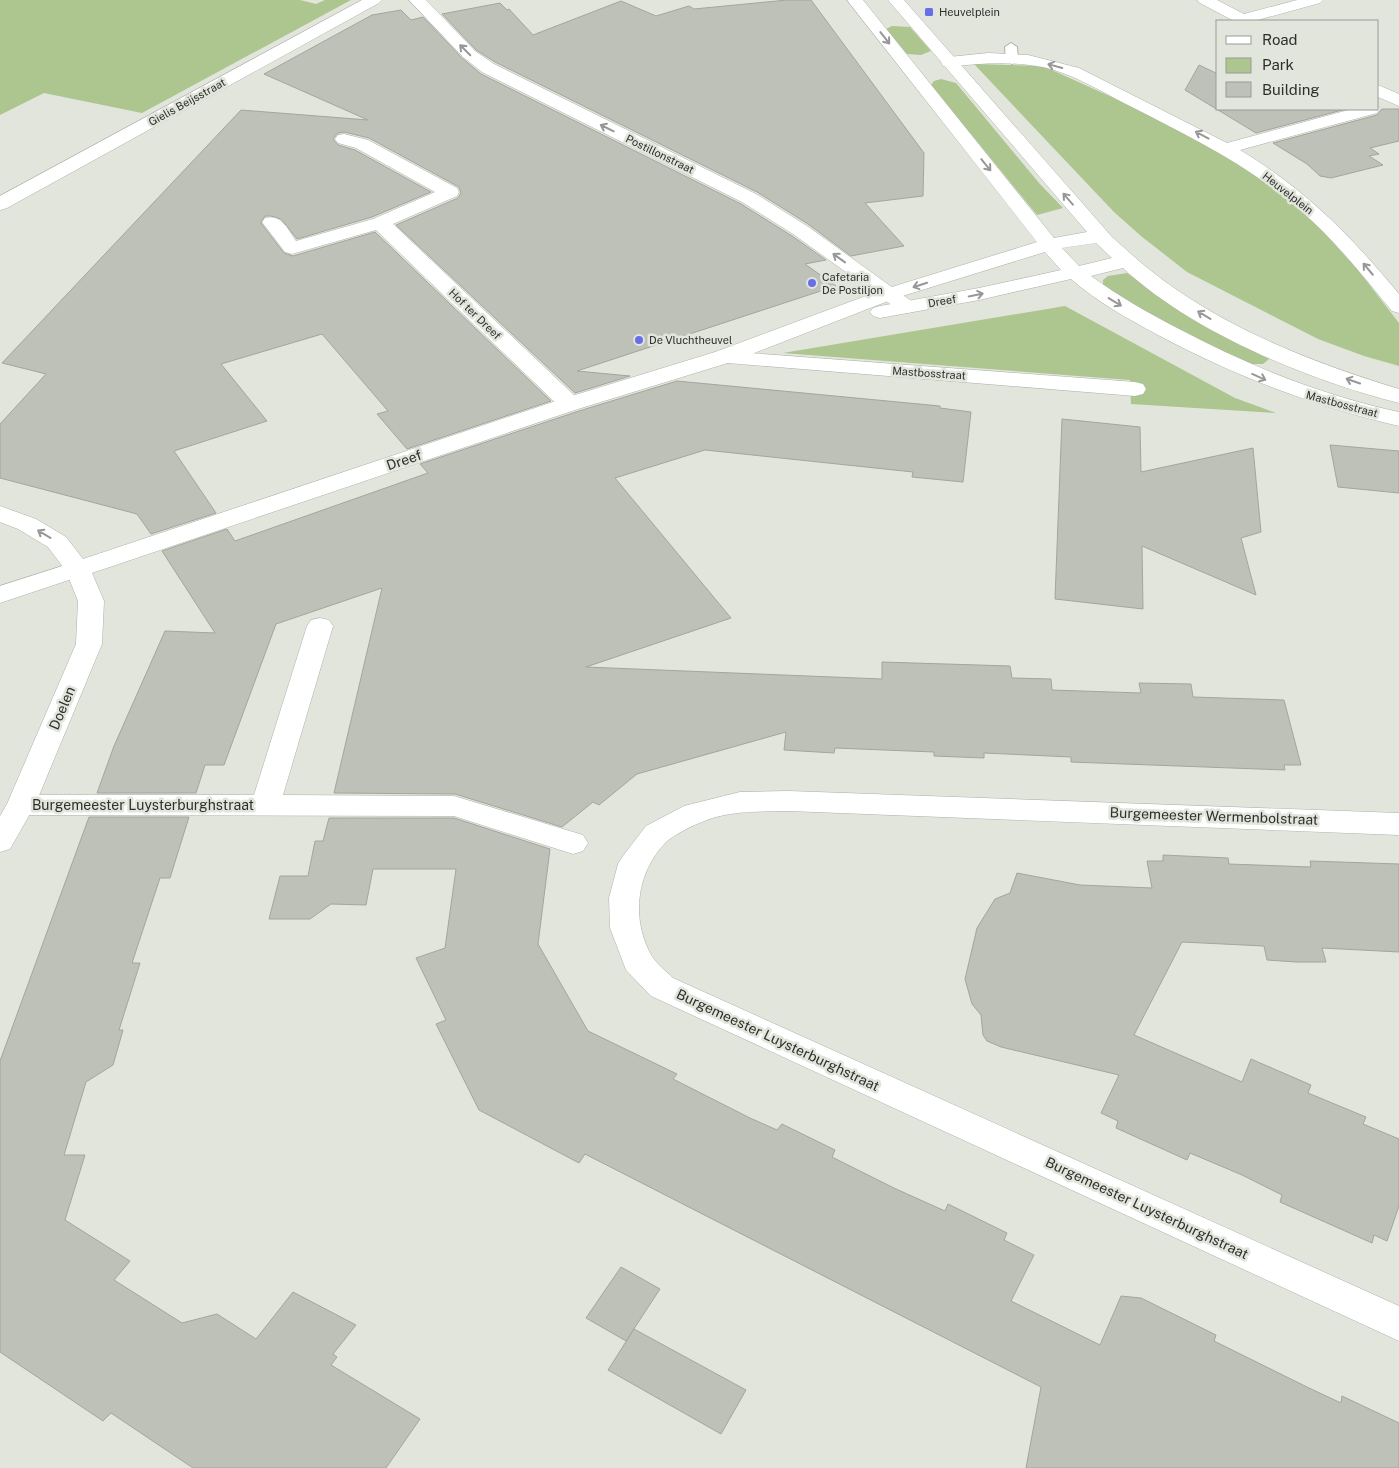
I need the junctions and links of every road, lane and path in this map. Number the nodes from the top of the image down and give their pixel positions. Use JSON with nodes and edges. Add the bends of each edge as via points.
{"nodes":[{"id":1,"x":374,"y":0,"type":"edge"},
{"id":2,"x":417,"y":0,"type":"edge"},
{"id":3,"x":855,"y":0,"type":"edge"},
{"id":4,"x":896,"y":0,"type":"edge"},
{"id":5,"x":1204,"y":0,"type":"edge"},
{"id":6,"x":1315,"y":0,"type":"edge"},
{"id":7,"x":1244,"y":20,"type":"edge"},
{"id":8,"x":927,"y":64,"type":"junction"},
{"id":9,"x":1379,"y":91,"type":"edge"},
{"id":10,"x":1399,"y":101,"type":"edge"},
{"id":11,"x":1379,"y":107,"type":"edge"},
{"id":12,"x":1367,"y":110,"type":"edge"},
{"id":13,"x":344,"y":139,"type":"dead end"},
{"id":14,"x":1225,"y":148,"type":"junction"},
{"id":15,"x":0,"y":204,"type":"edge"},
{"id":16,"x":272,"y":222,"type":"dead end"},
{"id":17,"x":380,"y":223,"type":"junction"},
{"id":18,"x":1101,"y":236,"type":"junction"},
{"id":19,"x":1050,"y":244,"type":"junction"},
{"id":20,"x":1126,"y":261,"type":"junction"},
{"id":21,"x":1075,"y":274,"type":"junction"},
{"id":22,"x":890,"y":294,"type":"junction"},
{"id":23,"x":908,"y":307,"type":"junction"},
{"id":24,"x":1399,"y":307,"type":"edge"},
{"id":25,"x":808,"y":325,"type":"junction"},
{"id":26,"x":723,"y":357,"type":"junction"},
{"id":27,"x":1135,"y":389,"type":"dead end"},
{"id":28,"x":1399,"y":396,"type":"edge"},
{"id":29,"x":570,"y":404,"type":"junction"},
{"id":30,"x":1399,"y":419,"type":"edge"},
{"id":31,"x":0,"y":514,"type":"edge"},
{"id":32,"x":78,"y":569,"type":"junction"},
{"id":33,"x":0,"y":595,"type":"edge"},
{"id":34,"x":320,"y":626,"type":"dead end"},
{"id":35,"x":21,"y":805,"type":"junction"},
{"id":36,"x":265,"y":806,"type":"junction"},
{"id":37,"x":1030,"y":809,"type":"joint"},
{"id":38,"x":1399,"y":824,"type":"edge"},
{"id":39,"x":0,"y":841,"type":"edge"},
{"id":40,"x":573,"y":843,"type":"dead end"},
{"id":41,"x":1399,"y":1324,"type":"edge"}],
"edges":[{"from":1,"to":15,"type":"street","name":"Gielis Beijsstraat"},
{"from":22,"to":2,"type":"street","name":"Postillonstraat","one_way":true,"via":[[749,198],[488,68],[469,54]]},
{"from":3,"to":8,"type":"street","one_way":true},
{"from":4,"to":8,"type":"street"},
{"from":5,"to":7,"type":"street"},
{"from":6,"to":7,"type":"street"},
{"from":14,"to":8,"type":"street","name":"Heuvelplein","one_way":true,"via":[[1062,67],[1012,53]]},
{"from":18,"to":8,"type":"street","one_way":true},
{"from":8,"to":19,"type":"street","one_way":true},
{"from":9,"to":10,"type":"street"},
{"from":10,"to":11,"type":"street"},
{"from":12,"to":14,"type":"street"},
{"from":13,"to":17,"type":"street","via":[[362,144],[450,192]]},
{"from":24,"to":14,"type":"street","name":"Heuvelplein","one_way":true,"via":[[1358,257],[1314,213],[1278,183]]},
{"from":16,"to":17,"type":"street","via":[[292,248]]},
{"from":17,"to":29,"type":"street","name":"Hof ter Dreef"},
{"from":18,"to":19,"type":"street","name":"Dreef"},
{"from":18,"to":20,"type":"street"},
{"from":19,"to":21,"type":"street"},
{"from":19,"to":22,"type":"street","name":"Dreef","one_way":true},
{"from":20,"to":21,"type":"street","name":"Dreef"},
{"from":28,"to":20,"type":"street","name":"Mastbosstraat","one_way":true,"via":[[1300,362],[1232,331],[1175,297]]},
{"from":23,"to":21,"type":"street","name":"Dreef","one_way":true},
{"from":21,"to":30,"type":"street","name":"Mastbosstraat","one_way":true,"via":[[1150,322],[1257,376],[1329,402]]},
{"from":22,"to":23,"type":"street","name":"Postillonstraat"},
{"from":22,"to":25,"type":"street","name":"Dreef"},
{"from":23,"to":25,"type":"street","name":"Dreef"},
{"from":25,"to":26,"type":"street","name":"Dreef"},
{"from":26,"to":27,"type":"street","name":"Mastbosstraat"},
{"from":26,"to":29,"type":"street","name":"Dreef"},
{"from":29,"to":32,"type":"street","name":"Dreef"},
{"from":32,"to":31,"type":"street","name":"Doelen","one_way":true,"via":[[57,542]]},
{"from":32,"to":33,"type":"street","name":"Dreef"},
{"from":32,"to":35,"type":"street","name":"Doelen","via":[[91,601],[89,644]]},
{"from":34,"to":36,"type":"street","name":"Burgemeester Luysterburghstraat"},
{"from":35,"to":36,"type":"street","name":"Burgemeester Luysterburghstraat"},
{"from":35,"to":39,"type":"street","name":"Doelen"},
{"from":36,"to":40,"type":"street","name":"Burgemeester Luysterburghstraat","via":[[454,806]]},
{"from":37,"to":38,"type":"street","name":"Burgemeester Wermenbolstraat"},
{"from":37,"to":41,"type":"street","name":"Burgemeester Luysterburghstraat","via":[[789,801],[740,802],[694,812],[656,834],[633,864],[624,898],[625,928],[637,961],[662,987]]}]}
